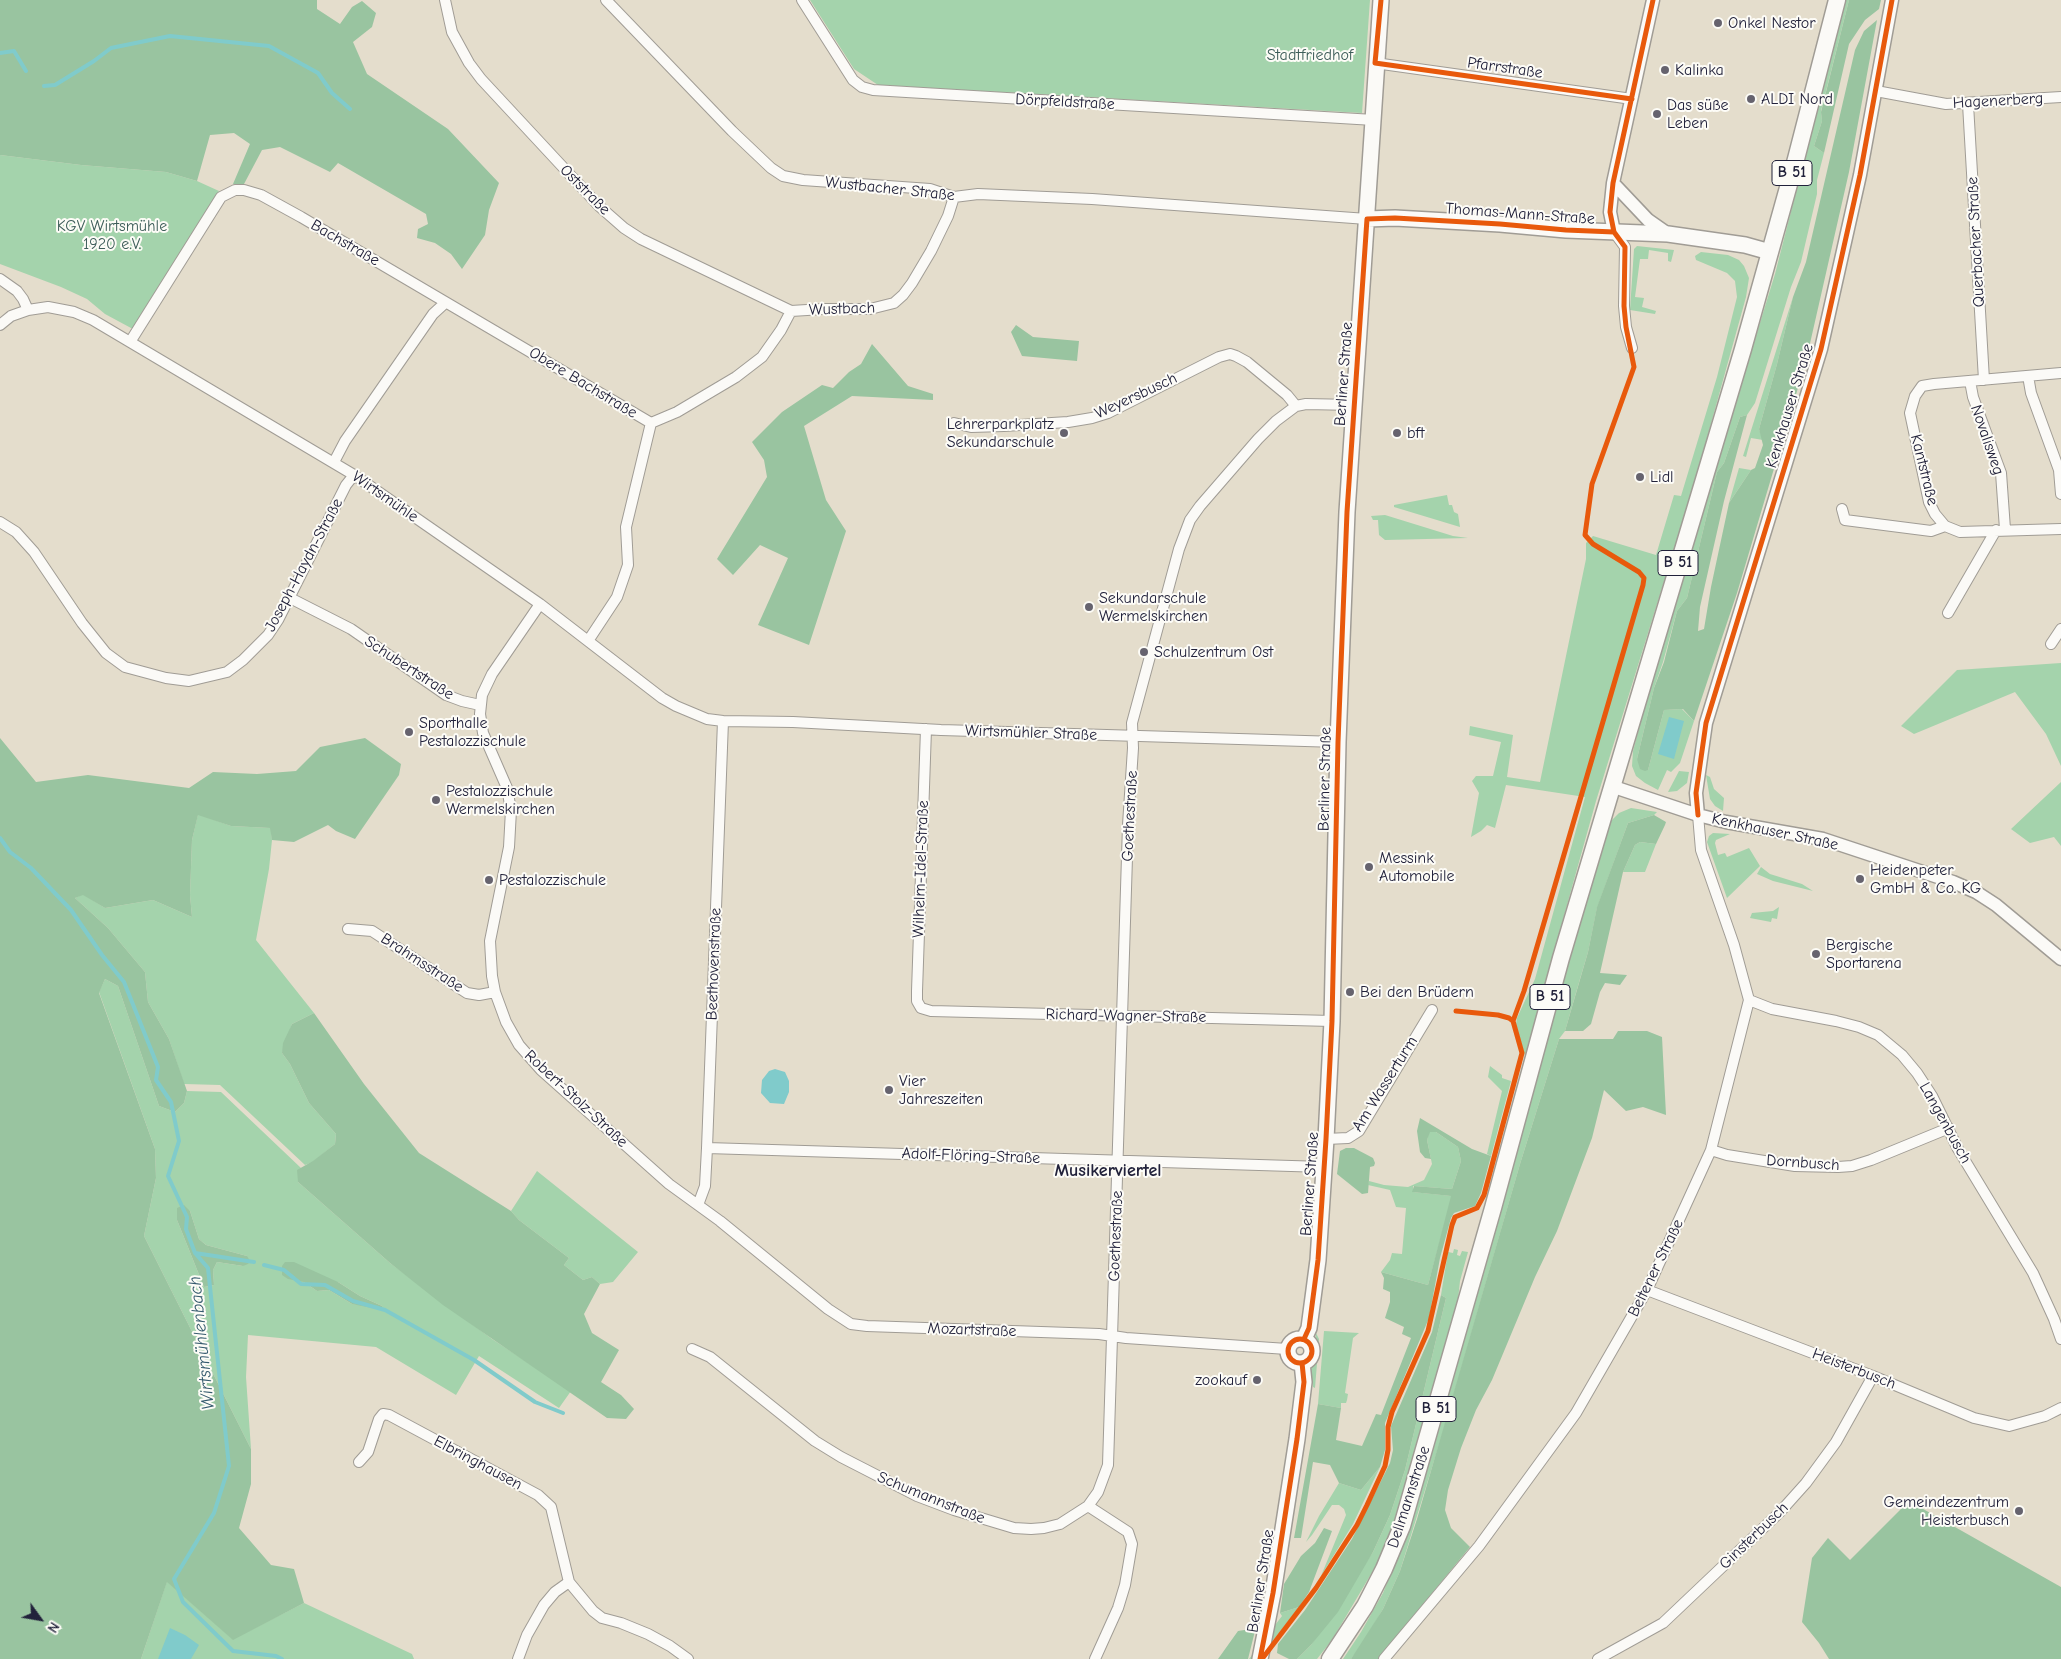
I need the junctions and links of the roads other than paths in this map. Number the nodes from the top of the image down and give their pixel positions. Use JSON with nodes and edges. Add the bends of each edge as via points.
{"nodes":[{"id":1,"x":445,"y":0,"type":"edge"},
{"id":2,"x":606,"y":0,"type":"edge"},
{"id":3,"x":802,"y":0,"type":"edge"},
{"id":4,"x":1381,"y":0,"type":"edge"},
{"id":5,"x":1653,"y":0,"type":"edge"},
{"id":6,"x":1837,"y":0,"type":"edge"},
{"id":7,"x":1892,"y":0,"type":"edge"},
{"id":8,"x":1375,"y":63,"type":"junction"},
{"id":9,"x":1876,"y":91,"type":"junction"},
{"id":10,"x":2061,"y":97,"type":"edge"},
{"id":11,"x":1632,"y":99,"type":"junction"},
{"id":12,"x":1968,"y":104,"type":"junction"},
{"id":13,"x":1374,"y":120,"type":"junction"},
{"id":14,"x":1614,"y":183,"type":"junction"},
{"id":15,"x":954,"y":198,"type":"junction"},
{"id":16,"x":1367,"y":219,"type":"junction"},
{"id":17,"x":1614,"y":232,"type":"junction"},
{"id":18,"x":1668,"y":234,"type":"junction"},
{"id":19,"x":1770,"y":252,"type":"junction"},
{"id":20,"x":0,"y":279,"type":"edge"},
{"id":21,"x":445,"y":303,"type":"junction"},
{"id":22,"x":28,"y":310,"type":"junction"},
{"id":23,"x":791,"y":311,"type":"junction"},
{"id":24,"x":0,"y":326,"type":"edge"},
{"id":25,"x":130,"y":342,"type":"junction"},
{"id":26,"x":1632,"y":348,"type":"dead end"},
{"id":27,"x":2061,"y":373,"type":"edge"},
{"id":28,"x":2028,"y":376,"type":"junction"},
{"id":29,"x":1984,"y":380,"type":"junction"},
{"id":30,"x":1970,"y":381,"type":"junction"},
{"id":31,"x":1354,"y":405,"type":"junction"},
{"id":32,"x":1296,"y":406,"type":"junction"},
{"id":33,"x":954,"y":423,"type":"dead end"},
{"id":34,"x":651,"y":424,"type":"junction"},
{"id":35,"x":334,"y":462,"type":"junction"},
{"id":36,"x":354,"y":475,"type":"junction"},
{"id":37,"x":2061,"y":494,"type":"edge"},
{"id":38,"x":1842,"y":509,"type":"dead end"},
{"id":39,"x":0,"y":522,"type":"edge"},
{"id":40,"x":1945,"y":526,"type":"junction"},
{"id":41,"x":2061,"y":528,"type":"edge"},
{"id":42,"x":2000,"y":530,"type":"junction"},
{"id":43,"x":290,"y":598,"type":"junction"},
{"id":44,"x":540,"y":604,"type":"junction"},
{"id":45,"x":1948,"y":613,"type":"dead end"},
{"id":46,"x":2061,"y":629,"type":"edge"},
{"id":47,"x":588,"y":641,"type":"junction"},
{"id":48,"x":2052,"y":644,"type":"dead end"},
{"id":49,"x":480,"y":705,"type":"junction"},
{"id":50,"x":723,"y":721,"type":"junction"},
{"id":51,"x":926,"y":729,"type":"junction"},
{"id":52,"x":1133,"y":737,"type":"junction"},
{"id":53,"x":1338,"y":742,"type":"junction"},
{"id":54,"x":1611,"y":786,"type":"junction"},
{"id":55,"x":1698,"y":815,"type":"junction"},
{"id":56,"x":348,"y":929,"type":"dead end"},
{"id":57,"x":2061,"y":959,"type":"edge"},
{"id":58,"x":495,"y":992,"type":"junction"},
{"id":59,"x":1749,"y":1000,"type":"junction"},
{"id":60,"x":921,"y":1008,"type":"joint"},
{"id":61,"x":1432,"y":1010,"type":"dead end"},
{"id":62,"x":1123,"y":1016,"type":"junction"},
{"id":63,"x":1332,"y":1021,"type":"junction"},
{"id":64,"x":1949,"y":1128,"type":"junction"},
{"id":65,"x":1326,"y":1139,"type":"junction"},
{"id":66,"x":707,"y":1148,"type":"junction"},
{"id":67,"x":1711,"y":1150,"type":"junction"},
{"id":68,"x":1119,"y":1161,"type":"junction"},
{"id":69,"x":1324,"y":1166,"type":"junction"},
{"id":70,"x":698,"y":1205,"type":"junction"},
{"id":71,"x":1647,"y":1290,"type":"junction"},
{"id":72,"x":1112,"y":1336,"type":"junction"},
{"id":73,"x":1304,"y":1339,"type":"junction"},
{"id":74,"x":2061,"y":1339,"type":"edge"},
{"id":75,"x":1287,"y":1349,"type":"junction"},
{"id":76,"x":692,"y":1350,"type":"dead end"},
{"id":77,"x":1302,"y":1364,"type":"junction"},
{"id":78,"x":1873,"y":1376,"type":"junction"},
{"id":79,"x":2061,"y":1408,"type":"edge"},
{"id":80,"x":359,"y":1462,"type":"dead end"},
{"id":81,"x":1088,"y":1506,"type":"junction"},
{"id":82,"x":569,"y":1582,"type":"junction"},
{"id":83,"x":1261,"y":1657,"type":"edge"},
{"id":84,"x":518,"y":1659,"type":"edge"},
{"id":85,"x":688,"y":1659,"type":"edge"},
{"id":86,"x":1095,"y":1659,"type":"edge"},
{"id":87,"x":1330,"y":1659,"type":"edge"},
{"id":88,"x":1384,"y":1659,"type":"edge"},
{"id":89,"x":1598,"y":1659,"type":"edge"}],
"edges":[{"from":1,"to":23,"type":"street","name":"Oststraße","via":[[452,32],[469,63],[599,206],[641,239]]},
{"from":2,"to":15,"type":"street","name":"Wustbacher Straße","via":[[732,131],[783,176],[930,190]]},
{"from":3,"to":13,"type":"street","name":"Dörpfeldstraße","via":[[854,80],[873,90]]},
{"from":4,"to":8,"type":"main road","name":"Berliner Straße"},
{"from":5,"to":11,"type":"street","name":"Thomas-Mann-Straße"},
{"from":6,"to":19,"type":"main road","number":"B 51"},
{"from":7,"to":9,"type":"street","name":"Kenkhauser Straße"},
{"from":8,"to":11,"type":"street","name":"Pfarrstraße"},
{"from":8,"to":13,"type":"main road","name":"Berliner Straße"},
{"from":9,"to":12,"type":"street","name":"Hagenerberg","via":[[1946,104]]},
{"from":9,"to":55,"type":"street","name":"Kenkhauser Straße","via":[[1821,349],[1706,722],[1696,793]]},
{"from":10,"to":12,"type":"street","name":"Hagenerberg"},
{"from":11,"to":14,"type":"street","name":"Thomas-Mann-Straße"},
{"from":12,"to":29,"type":"street","name":"Querbacher Straße"},
{"from":13,"to":16,"type":"main road","name":"Berliner Straße"},
{"from":14,"to":17,"type":"street","name":"Thomas-Mann-Straße","via":[[1610,212]]},
{"from":14,"to":18,"type":"street","via":[[1648,220]]},
{"from":15,"to":16,"type":"street","name":"Wustbacher Straße","via":[[978,194],[1092,199]]},
{"from":15,"to":23,"type":"street","name":"Wustbach","via":[[930,251],[903,295],[894,303],[870,309]]},
{"from":16,"to":17,"type":"main road","name":"Thomas-Mann-Straße"},
{"from":16,"to":31,"type":"main road","name":"Berliner Straße"},
{"from":17,"to":18,"type":"main road"},
{"from":17,"to":26,"type":"street","via":[[1625,247],[1624,306]]},
{"from":18,"to":19,"type":"main road","via":[[1745,245]]},
{"from":19,"to":54,"type":"main road","number":"B 51"},
{"from":20,"to":22,"type":"street","via":[[17,291]]},
{"from":21,"to":25,"type":"street","name":"Bachstraße","via":[[261,195],[235,190],[221,197]]},
{"from":21,"to":34,"type":"street","name":"Obere Bachstraße"},
{"from":21,"to":35,"type":"street","via":[[433,314],[345,441]]},
{"from":22,"to":24,"type":"street","via":[[11,316]]},
{"from":22,"to":25,"type":"street","name":"Wirtsmühle","via":[[48,307],[74,312]]},
{"from":23,"to":34,"type":"street","name":"Wustbach","via":[[762,357],[736,377]]},
{"from":25,"to":35,"type":"street","name":"Wirtsmühle"},
{"from":27,"to":28,"type":"street"},
{"from":28,"to":29,"type":"street"},
{"from":28,"to":37,"type":"street","via":[[2059,470]]},
{"from":29,"to":30,"type":"street"},
{"from":30,"to":40,"type":"street","name":"Kantstraße","via":[[1922,386],[1910,413],[1929,502]]},
{"from":30,"to":42,"type":"street","name":"Novalisweg","via":[[2001,473]]},
{"from":31,"to":32,"type":"street"},
{"from":31,"to":53,"type":"main road","name":"Berliner Straße"},
{"from":32,"to":33,"type":"street","name":"Weyersbusch","via":[[1287,394],[1247,362],[1230,354],[1219,356],[1092,418],[1004,426],[972,427]]},
{"from":32,"to":52,"type":"street","name":"Goethestraße","via":[[1258,439],[1208,494],[1190,520],[1179,549],[1132,723]]},
{"from":34,"to":47,"type":"street","name":"Obere Bachstraße","via":[[626,527],[628,565],[618,597]]},
{"from":35,"to":36,"type":"street","name":"Wirtsmühle"},
{"from":36,"to":43,"type":"street","name":"Joseph-Haydn-Straße"},
{"from":36,"to":44,"type":"street","name":"Wirtsmühle"},
{"from":38,"to":40,"type":"street","via":[[1845,520],[1930,531]]},
{"from":39,"to":43,"type":"street","name":"Joseph-Haydn-Straße","via":[[16,532],[34,552],[99,646],[125,667],[146,674],[189,681],[227,672],[268,635]]},
{"from":40,"to":42,"type":"street","name":"Kantstraße","via":[[1960,532]]},
{"from":41,"to":42,"type":"street","name":"Kantstraße"},
{"from":42,"to":45,"type":"street"},
{"from":43,"to":49,"type":"street","name":"Schubertstraße","via":[[351,629],[446,695]]},
{"from":44,"to":47,"type":"street","name":"Wirtsmühle"},
{"from":44,"to":49,"type":"street","via":[[492,674]]},
{"from":46,"to":48,"type":"street"},
{"from":47,"to":50,"type":"street","name":"Wirtsmühle","via":[[669,702],[699,716]]},
{"from":49,"to":58,"type":"street","name":"Robert-Stolz-Straße","via":[[484,733],[507,788],[512,810],[509,847],[490,940]]},
{"from":50,"to":51,"type":"street","name":"Wirtsmühler Straße"},
{"from":50,"to":66,"type":"street","name":"Beethovenstraße"},
{"from":51,"to":52,"type":"street","name":"Wirtsmühler Straße"},
{"from":51,"to":60,"type":"street","name":"Wilhelm-Idel-Straße","via":[[917,991]]},
{"from":52,"to":53,"type":"street","name":"Wirtsmühler Straße"},
{"from":52,"to":62,"type":"street","name":"Goethestraße"},
{"from":53,"to":63,"type":"main road","name":"Berliner Straße"},
{"from":54,"to":55,"type":"street","name":"Kenkhauser Straße"},
{"from":54,"to":87,"type":"main road","name":"Dellmannstraße","number":"B 51","via":[[1402,1526],[1365,1606]]},
{"from":55,"to":57,"type":"street","name":"Kenkhauser Straße","via":[[1823,839],[1953,882],[1996,905]]},
{"from":55,"to":59,"type":"street","name":"Beltener Straße","via":[[1701,850]]},
{"from":56,"to":58,"type":"street","name":"Brahmsstraße","via":[[372,931],[467,993]]},
{"from":58,"to":70,"type":"street","name":"Robert-Stolz-Straße","via":[[510,1030],[542,1070],[669,1184]]},
{"from":59,"to":64,"type":"street","name":"Langenbusch","via":[[1772,1009],[1848,1024],[1878,1035],[1910,1064]]},
{"from":59,"to":67,"type":"street","name":"Beltener Straße"},
{"from":60,"to":62,"type":"street","name":"Richard-Wagner-Straße","via":[[931,1011]]},
{"from":61,"to":65,"type":"street","name":"Am Wasserturm","via":[[1358,1131],[1348,1138]]},
{"from":62,"to":63,"type":"street","name":"Richard-Wagner-Straße"},
{"from":62,"to":68,"type":"street","name":"Goethestraße"},
{"from":63,"to":65,"type":"main road","name":"Berliner Straße"},
{"from":64,"to":67,"type":"street","name":"Dornbusch","via":[[1852,1166],[1795,1166]]},
{"from":64,"to":74,"type":"street","name":"Langenbusch","via":[[1958,1150],[2040,1285]]},
{"from":65,"to":69,"type":"main road","name":"Berliner Straße"},
{"from":66,"to":68,"type":"street","name":"Adolf-Flöring-Straße"},
{"from":66,"to":70,"type":"street","name":"Beethovenstraße","via":[[705,1186]]},
{"from":67,"to":71,"type":"street","name":"Beltener Straße"},
{"from":68,"to":69,"type":"street","name":"Adolf-Flöring-Straße"},
{"from":68,"to":72,"type":"street","name":"Goethestraße"},
{"from":69,"to":73,"type":"main road","name":"Berliner Straße","via":[[1318,1260],[1309,1328]]},
{"from":70,"to":72,"type":"street","name":"Mozartstraße","via":[[851,1324]]},
{"from":71,"to":78,"type":"street","name":"Heisterbusch"},
{"from":71,"to":88,"type":"street","name":"Beltener Straße","via":[[1586,1397],[1556,1442],[1479,1546]]},
{"from":72,"to":75,"type":"street","name":"Mozartstraße"},
{"from":72,"to":81,"type":"street","name":"Schumannstraße","via":[[1108,1465],[1098,1492]]},
{"from":73,"to":75,"type":"main road","via":[[1294,1340]]},
{"from":73,"to":77,"type":"main road","name":"Berliner Straße","via":[[1312,1351]]},
{"from":75,"to":77,"type":"main road","via":[[1291,1360]]},
{"from":76,"to":81,"type":"street","name":"Schumannstraße","via":[[710,1357],[815,1441],[908,1492],[1014,1528],[1044,1528],[1060,1524]]},
{"from":77,"to":83,"type":"main road","name":"Berliner Straße","via":[[1304,1382]]},
{"from":78,"to":79,"type":"street","name":"Heisterbusch","via":[[1995,1424],[2009,1426]]},
{"from":78,"to":89,"type":"street","name":"Ginsterbusch","via":[[1836,1442],[1780,1512],[1663,1623]]},
{"from":80,"to":82,"type":"street","name":"Elbringhausen","via":[[368,1452],[379,1419],[383,1414],[389,1415],[538,1495],[551,1507]]},
{"from":81,"to":86,"type":"street","via":[[1128,1532],[1132,1544],[1118,1608]]},
{"from":82,"to":84,"type":"street","via":[[544,1605]]},
{"from":82,"to":85,"type":"street","name":"Elbringhausen","via":[[602,1618],[648,1634]]}]}
